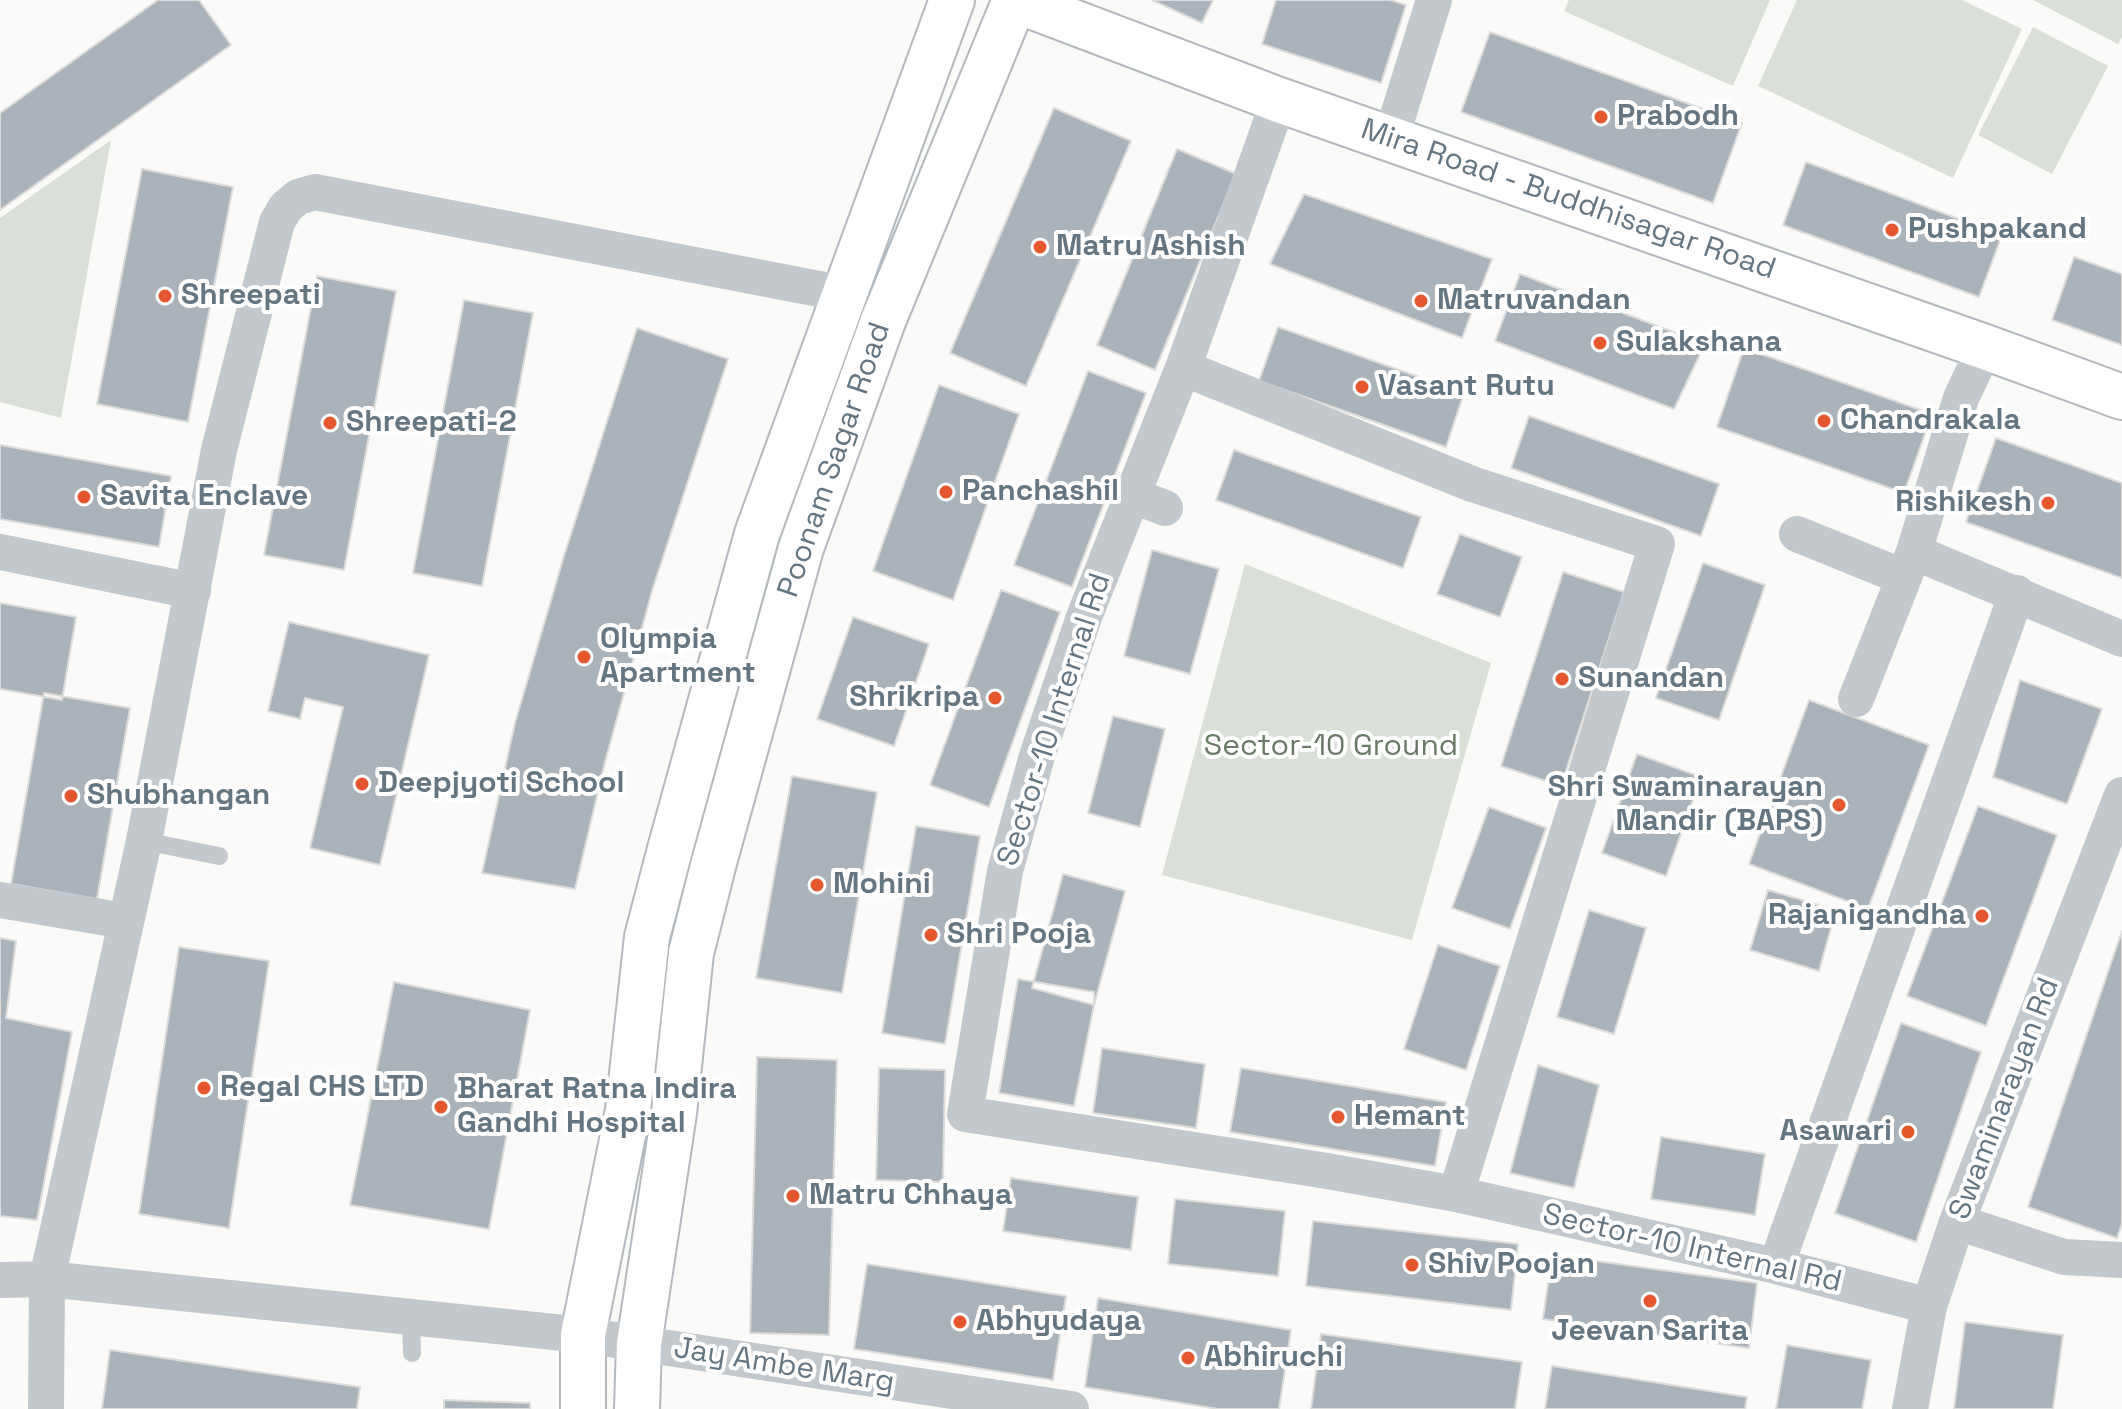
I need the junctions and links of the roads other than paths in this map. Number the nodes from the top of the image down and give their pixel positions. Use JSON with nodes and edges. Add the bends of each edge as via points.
{"nodes":[{"id":1,"x":952,"y":0,"type":"edge"},
{"id":2,"x":1015,"y":0,"type":"edge"},
{"id":3,"x":1434,"y":0,"type":"edge"},
{"id":4,"x":1279,"y":100,"type":"junction"},
{"id":5,"x":1391,"y":138,"type":"junction"},
{"id":6,"x":845,"y":294,"type":"junction"},
{"id":7,"x":1985,"y":347,"type":"junction"},
{"id":8,"x":1183,"y":368,"type":"junction"},
{"id":9,"x":2122,"y":397,"type":"edge"},
{"id":10,"x":1131,"y":495,"type":"junction"},
{"id":11,"x":1165,"y":508,"type":"dead end"},
{"id":12,"x":1797,"y":534,"type":"dead end"},
{"id":13,"x":0,"y":552,"type":"edge"},
{"id":14,"x":1908,"y":564,"type":"junction"},
{"id":15,"x":193,"y":591,"type":"junction"},
{"id":16,"x":2017,"y":593,"type":"junction"},
{"id":17,"x":2122,"y":639,"type":"edge"},
{"id":18,"x":1856,"y":699,"type":"dead end"},
{"id":19,"x":2122,"y":795,"type":"edge"},
{"id":20,"x":144,"y":841,"type":"junction"},
{"id":21,"x":219,"y":856,"type":"dead end"},
{"id":22,"x":0,"y":900,"type":"edge"},
{"id":23,"x":125,"y":921,"type":"junction"},
{"id":24,"x":1456,"y":1194,"type":"junction"},
{"id":25,"x":1957,"y":1222,"type":"junction"},
{"id":26,"x":2122,"y":1260,"type":"edge"},
{"id":27,"x":1776,"y":1266,"type":"junction"},
{"id":28,"x":47,"y":1279,"type":"junction"},
{"id":29,"x":0,"y":1280,"type":"edge"},
{"id":30,"x":1929,"y":1306,"type":"junction"},
{"id":31,"x":411,"y":1318,"type":"junction"},
{"id":32,"x":583,"y":1335,"type":"junction"},
{"id":33,"x":639,"y":1344,"type":"junction"},
{"id":34,"x":412,"y":1353,"type":"dead end"},
{"id":35,"x":46,"y":1409,"type":"edge"},
{"id":36,"x":583,"y":1409,"type":"edge"},
{"id":37,"x":637,"y":1409,"type":"edge"},
{"id":38,"x":1071,"y":1409,"type":"edge"},
{"id":39,"x":1910,"y":1409,"type":"edge"}],
"edges":[{"from":1,"to":6,"type":"main road","name":"Poonam Sagar Road"},
{"from":2,"to":4,"type":"main road","name":"Mira Road - Buddhisagar Road"},
{"from":2,"to":33,"type":"main road","name":"Poonam Sagar Road","via":[[883,321],[796,563],[691,953],[674,1113]]},
{"from":3,"to":5,"type":"street"},
{"from":4,"to":5,"type":"main road","name":"Mira Road - Buddhisagar Road"},
{"from":4,"to":8,"type":"street","name":"Sector-10 Internal Rd"},
{"from":5,"to":7,"type":"main road","name":"Mira Road - Buddhisagar Road"},
{"from":6,"to":15,"type":"street","via":[[315,192],[298,197],[277,222],[219,450]]},
{"from":6,"to":32,"type":"main road","name":"Poonam Sagar Road","via":[[757,534],[647,937],[628,1110]]},
{"from":7,"to":9,"type":"main road","name":"Mira Road - Buddhisagar Road"},
{"from":7,"to":14,"type":"street","via":[[1961,398]]},
{"from":8,"to":10,"type":"street","name":"Sector-10 Internal Rd"},
{"from":8,"to":24,"type":"street","via":[[1472,484],[1657,544]]},
{"from":10,"to":11,"type":"street"},
{"from":10,"to":24,"type":"street","name":"Sector-10 Internal Rd","via":[[1037,756],[1005,871],[965,1114]]},
{"from":12,"to":14,"type":"street"},
{"from":13,"to":15,"type":"street"},
{"from":14,"to":16,"type":"street"},
{"from":14,"to":18,"type":"street"},
{"from":15,"to":20,"type":"street"},
{"from":16,"to":17,"type":"street"},
{"from":16,"to":27,"type":"street"},
{"from":19,"to":25,"type":"street","name":"Swaminarayan Rd"},
{"from":20,"to":21,"type":"lane"},
{"from":20,"to":23,"type":"street"},
{"from":22,"to":23,"type":"street"},
{"from":23,"to":28,"type":"street"},
{"from":24,"to":27,"type":"street","name":"Sector-10 Internal Rd"},
{"from":25,"to":26,"type":"street","via":[[2064,1257]]},
{"from":25,"to":30,"type":"street","name":"Swaminarayan Rd"},
{"from":27,"to":30,"type":"street","name":"Sector-10 Internal Rd"},
{"from":28,"to":29,"type":"street","name":"Jay Ambe Marg"},
{"from":28,"to":31,"type":"street","name":"Jay Ambe Marg"},
{"from":28,"to":35,"type":"street"},
{"from":30,"to":39,"type":"street","name":"Swaminarayan Rd"},
{"from":31,"to":32,"type":"street","name":"Jay Ambe Marg"},
{"from":31,"to":34,"type":"lane"},
{"from":32,"to":33,"type":"street","name":"Jay Ambe Marg"},
{"from":32,"to":36,"type":"main road","name":"Poonam Sagar Road"},
{"from":33,"to":37,"type":"main road","name":"Poonam Sagar Road"},
{"from":33,"to":38,"type":"street","name":"Jay Ambe Marg"}]}
